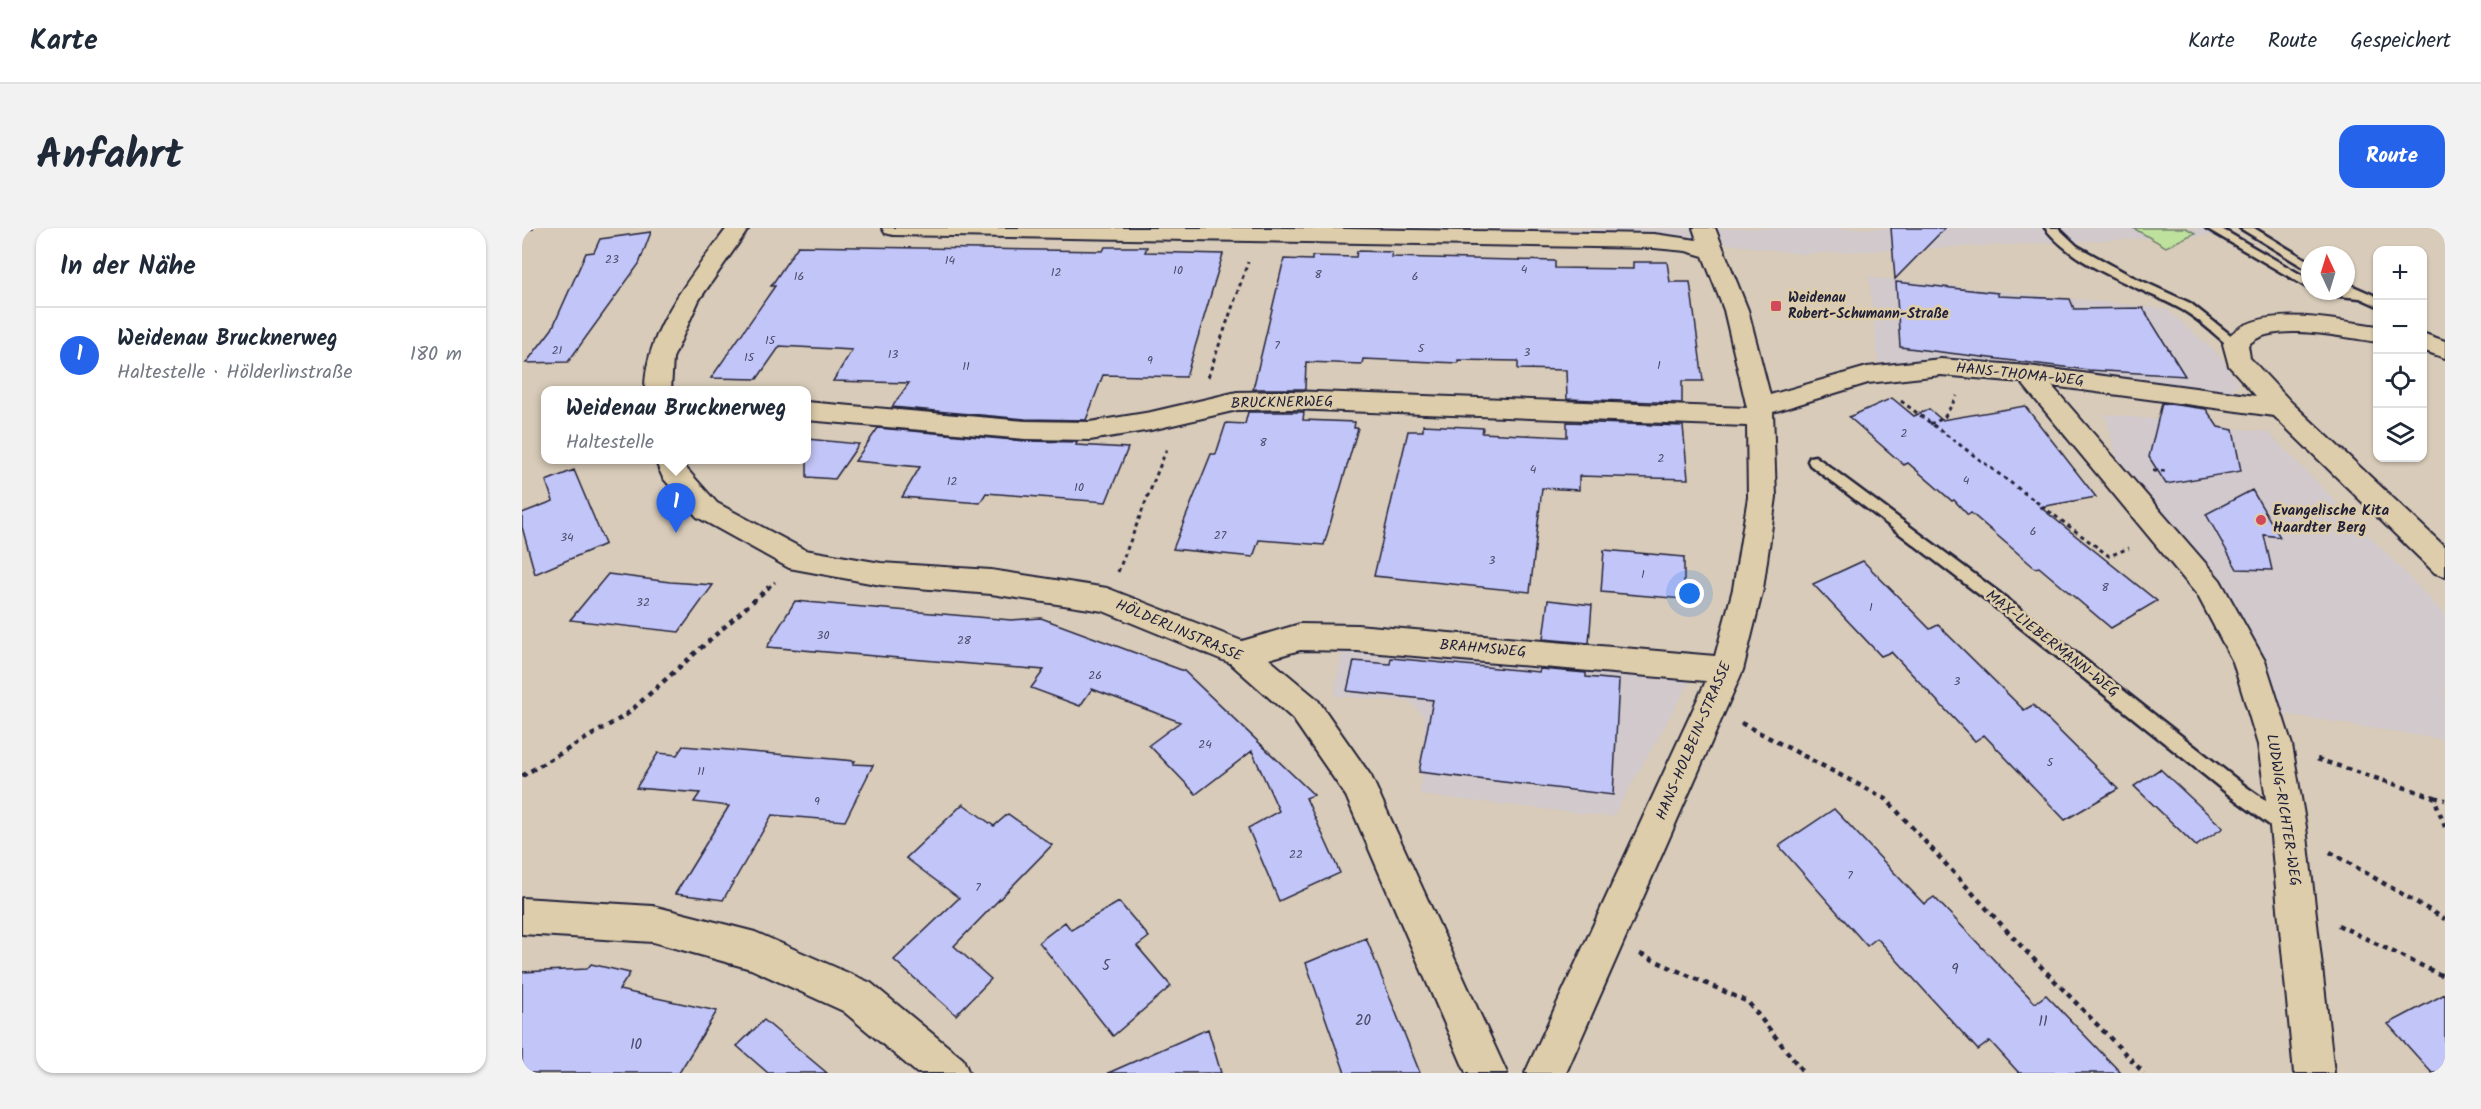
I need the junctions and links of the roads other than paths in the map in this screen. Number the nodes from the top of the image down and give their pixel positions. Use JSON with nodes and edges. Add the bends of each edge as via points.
{"nodes":[{"id":1,"x":738,"y":228,"type":"edge"},
{"id":2,"x":892,"y":228,"type":"edge"},
{"id":3,"x":2051,"y":228,"type":"edge"},
{"id":4,"x":2212,"y":228,"type":"edge"},
{"id":5,"x":2246,"y":228,"type":"edge"},
{"id":6,"x":1708,"y":239,"type":"edge"},
{"id":7,"x":2301,"y":262,"type":"edge"},
{"id":8,"x":2301,"y":280,"type":"edge"},
{"id":9,"x":2355,"y":292,"type":"edge"},
{"id":10,"x":2355,"y":295,"type":"edge"},
{"id":11,"x":2361,"y":296,"type":"junction"},
{"id":12,"x":2373,"y":300,"type":"edge"},
{"id":13,"x":2373,"y":334,"type":"edge"},
{"id":14,"x":2427,"y":343,"type":"edge"},
{"id":15,"x":2235,"y":344,"type":"junction"},
{"id":16,"x":2445,"y":350,"type":"edge"},
{"id":17,"x":2028,"y":374,"type":"junction"},
{"id":18,"x":658,"y":386,"type":"edge"},
{"id":19,"x":2282,"y":408,"type":"junction"},
{"id":20,"x":811,"y":411,"type":"edge"},
{"id":21,"x":1761,"y":412,"type":"junction"},
{"id":22,"x":1815,"y":461,"type":"dead end"},
{"id":23,"x":671,"y":464,"type":"edge"},
{"id":24,"x":2445,"y":565,"type":"edge"},
{"id":25,"x":1241,"y":654,"type":"junction"},
{"id":26,"x":1727,"y":670,"type":"junction"},
{"id":27,"x":2288,"y":827,"type":"junction"},
{"id":28,"x":522,"y":916,"type":"edge"},
{"id":29,"x":948,"y":1073,"type":"edge"},
{"id":30,"x":1488,"y":1073,"type":"edge"},
{"id":31,"x":1545,"y":1073,"type":"edge"},
{"id":32,"x":2314,"y":1073,"type":"edge"}],
"edges":[{"from":1,"to":18,"type":"street","via":[[687,300],[660,358]]},
{"from":2,"to":6,"type":"street","via":[[1689,244]]},
{"from":3,"to":15,"type":"lane","via":[[2073,249],[2186,306]]},
{"from":4,"to":8,"type":"lane"},
{"from":5,"to":7,"type":"lane"},
{"from":6,"to":21,"type":"street","name":"HANS-HOLBEIN-STRASSE","via":[[1736,310]]},
{"from":9,"to":11,"type":"lane"},
{"from":10,"to":11,"type":"lane"},
{"from":11,"to":12,"type":"lane"},
{"from":13,"to":15,"type":"street","via":[[2257,328],[2243,334]]},
{"from":14,"to":16,"type":"street"},
{"from":15,"to":19,"type":"street","via":[[2238,360]]},
{"from":17,"to":19,"type":"street","name":"HANS-THOMA-WEG"},
{"from":17,"to":21,"type":"street","name":"HANS-THOMA-WEG","via":[[1941,368],[1867,375]]},
{"from":17,"to":27,"type":"street","name":"LUDWIG-RICHTER-WEG","via":[[2209,588],[2249,661],[2275,745]]},
{"from":19,"to":24,"type":"street"},
{"from":20,"to":21,"type":"street","name":"BRUCKNERWEG","via":[[1024,430],[1090,431],[1237,400]]},
{"from":21,"to":26,"type":"street","name":"HANS-HOLBEIN-STRASSE","via":[[1762,497],[1748,589]]},
{"from":22,"to":27,"type":"lane","name":"MAX-LIEBERMANN-WEG"},
{"from":23,"to":25,"type":"street","name":"HÖLDERLINSTRASSE","via":[[707,510],[799,560],[881,574],[991,582],[1107,600]]},
{"from":25,"to":26,"type":"street","name":"BRAHMSWEG","via":[[1300,637],[1357,638]]},
{"from":25,"to":30,"type":"street","name":"HÖLDERLINSTRASSE","via":[[1305,709],[1359,787]]},
{"from":26,"to":31,"type":"street","name":"HANS-HOLBEIN-STRASSE"},
{"from":27,"to":32,"type":"street","name":"LUDWIG-RICHTER-WEG"},
{"from":28,"to":29,"type":"street","via":[[653,924],[755,951],[857,997]]}]}
